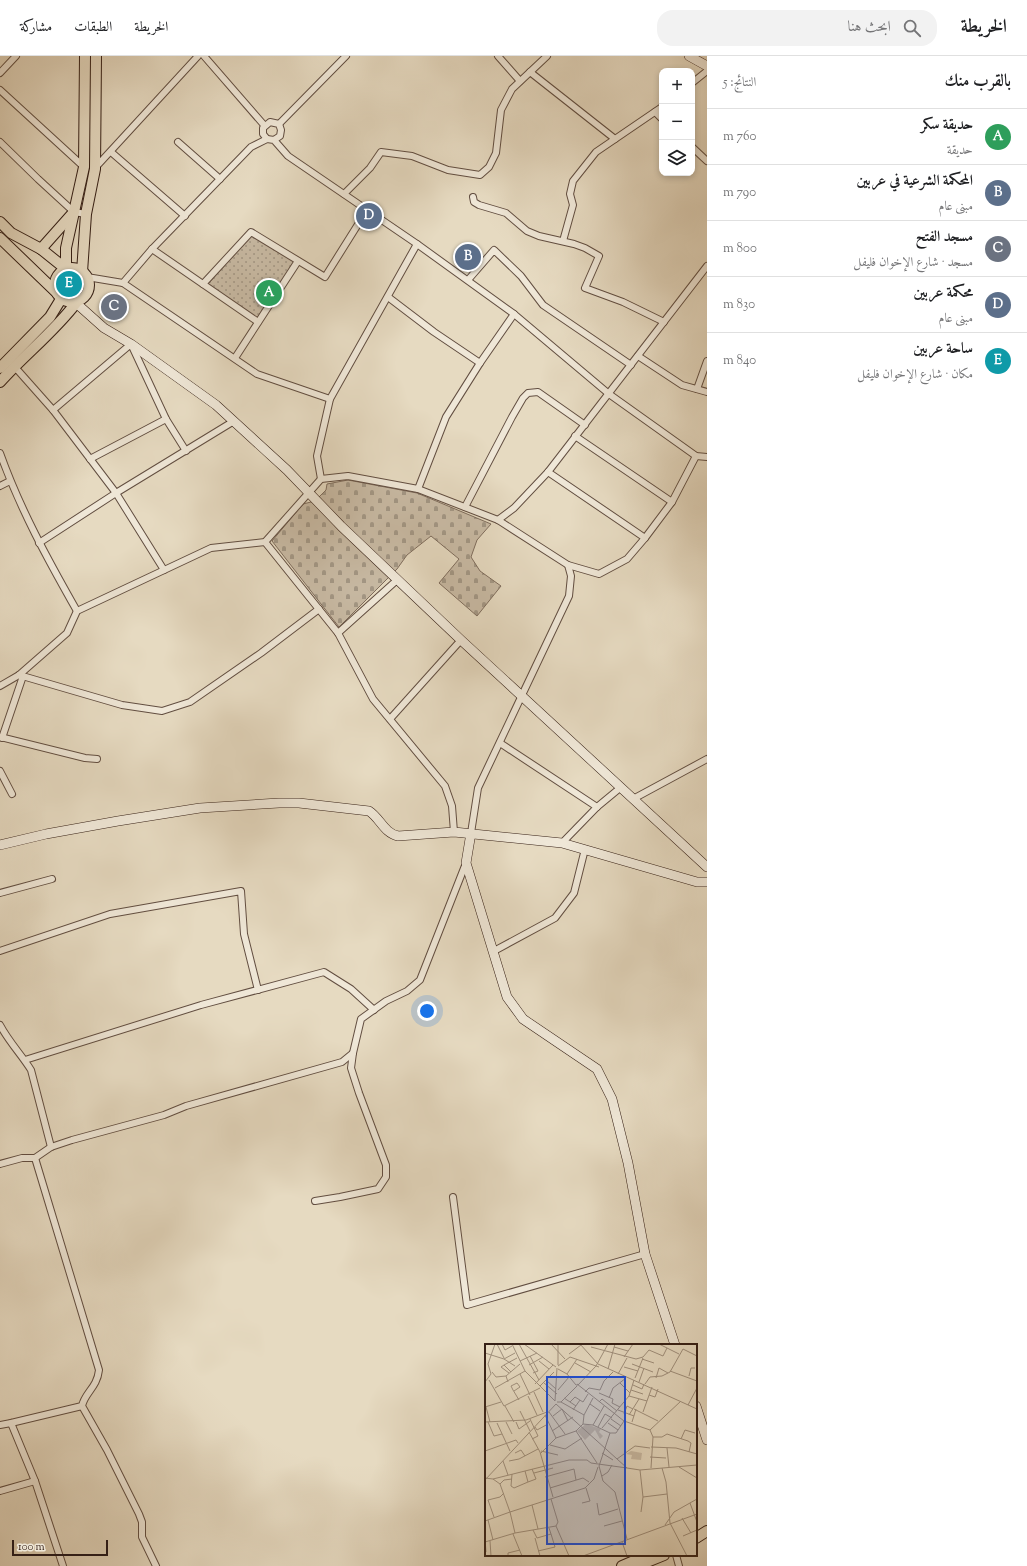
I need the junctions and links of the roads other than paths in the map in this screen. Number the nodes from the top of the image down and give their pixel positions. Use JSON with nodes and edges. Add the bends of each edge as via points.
{"nodes":[{"id":1,"x":16,"y":56,"type":"edge"},
{"id":2,"x":85,"y":56,"type":"edge"},
{"id":3,"x":96,"y":56,"type":"edge"},
{"id":4,"x":198,"y":56,"type":"edge"},
{"id":5,"x":204,"y":56,"type":"edge"},
{"id":6,"x":346,"y":56,"type":"edge"},
{"id":7,"x":498,"y":56,"type":"edge"},
{"id":8,"x":547,"y":56,"type":"edge"},
{"id":9,"x":688,"y":56,"type":"edge"},
{"id":10,"x":707,"y":66,"type":"edge"},
{"id":11,"x":707,"y":71,"type":"edge"},
{"id":12,"x":530,"y":72,"type":"junction"},
{"id":13,"x":0,"y":73,"type":"edge"},
{"id":14,"x":520,"y":81,"type":"junction"},
{"id":15,"x":695,"y":81,"type":"edge"},
{"id":16,"x":0,"y":90,"type":"edge"},
{"id":17,"x":659,"y":109,"type":"edge"},
{"id":18,"x":655,"y":112,"type":"junction"},
{"id":19,"x":659,"y":116,"type":"edge"},
{"id":20,"x":278,"y":124,"type":"junction"},
{"id":21,"x":264,"y":125,"type":"junction"},
{"id":22,"x":615,"y":139,"type":"junction"},
{"id":23,"x":270,"y":140,"type":"junction"},
{"id":24,"x":0,"y":142,"type":"edge"},
{"id":25,"x":178,"y":142,"type":"dead end"},
{"id":26,"x":695,"y":150,"type":"edge"},
{"id":27,"x":111,"y":152,"type":"junction"},
{"id":28,"x":707,"y":161,"type":"edge"},
{"id":29,"x":84,"y":167,"type":"junction"},
{"id":30,"x":95,"y":169,"type":"junction"},
{"id":31,"x":220,"y":179,"type":"junction"},
{"id":32,"x":344,"y":194,"type":"junction"},
{"id":33,"x":473,"y":197,"type":"dead end"},
{"id":34,"x":367,"y":210,"type":"junction"},
{"id":35,"x":74,"y":212,"type":"junction"},
{"id":36,"x":86,"y":214,"type":"junction"},
{"id":37,"x":185,"y":216,"type":"junction"},
{"id":38,"x":0,"y":222,"type":"edge"},
{"id":39,"x":0,"y":238,"type":"edge"},
{"id":40,"x":563,"y":241,"type":"junction"},
{"id":41,"x":417,"y":244,"type":"junction"},
{"id":42,"x":41,"y":249,"type":"junction"},
{"id":43,"x":152,"y":249,"type":"junction"},
{"id":44,"x":298,"y":261,"type":"junction"},
{"id":45,"x":707,"y":266,"type":"edge"},
{"id":46,"x":66,"y":269,"type":"junction"},
{"id":47,"x":85,"y":274,"type":"junction"},
{"id":48,"x":468,"y":280,"type":"junction"},
{"id":49,"x":123,"y":283,"type":"junction"},
{"id":50,"x":203,"y":284,"type":"junction"},
{"id":51,"x":59,"y":296,"type":"junction"},
{"id":52,"x":388,"y":297,"type":"junction"},
{"id":53,"x":76,"y":303,"type":"junction"},
{"id":54,"x":514,"y":314,"type":"junction"},
{"id":55,"x":258,"y":322,"type":"junction"},
{"id":56,"x":664,"y":322,"type":"junction"},
{"id":57,"x":131,"y":344,"type":"junction"},
{"id":58,"x":638,"y":356,"type":"junction"},
{"id":59,"x":235,"y":358,"type":"junction"},
{"id":60,"x":707,"y":361,"type":"edge"},
{"id":61,"x":480,"y":363,"type":"junction"},
{"id":62,"x":631,"y":365,"type":"junction"},
{"id":63,"x":14,"y":366,"type":"junction"},
{"id":64,"x":0,"y":368,"type":"edge"},
{"id":65,"x":0,"y":382,"type":"edge"},
{"id":66,"x":697,"y":389,"type":"junction"},
{"id":67,"x":707,"y":392,"type":"edge"},
{"id":68,"x":609,"y":394,"type":"junction"},
{"id":69,"x":330,"y":399,"type":"junction"},
{"id":70,"x":54,"y":410,"type":"junction"},
{"id":71,"x":166,"y":419,"type":"junction"},
{"id":72,"x":234,"y":422,"type":"junction"},
{"id":73,"x":585,"y":425,"type":"junction"},
{"id":74,"x":575,"y":436,"type":"junction"},
{"id":75,"x":186,"y":451,"type":"junction"},
{"id":76,"x":0,"y":453,"type":"edge"},
{"id":77,"x":696,"y":456,"type":"junction"},
{"id":78,"x":707,"y":457,"type":"edge"},
{"id":79,"x":90,"y":459,"type":"junction"},
{"id":80,"x":548,"y":472,"type":"junction"},
{"id":81,"x":322,"y":478,"type":"junction"},
{"id":82,"x":10,"y":481,"type":"junction"},
{"id":83,"x":0,"y":486,"type":"edge"},
{"id":84,"x":418,"y":489,"type":"junction"},
{"id":85,"x":309,"y":492,"type":"junction"},
{"id":86,"x":116,"y":493,"type":"junction"},
{"id":87,"x":672,"y":502,"type":"junction"},
{"id":88,"x":465,"y":507,"type":"junction"},
{"id":89,"x":498,"y":520,"type":"junction"},
{"id":90,"x":645,"y":538,"type":"junction"},
{"id":91,"x":265,"y":542,"type":"junction"},
{"id":92,"x":38,"y":543,"type":"junction"},
{"id":93,"x":568,"y":565,"type":"junction"},
{"id":94,"x":164,"y":570,"type":"junction"},
{"id":95,"x":397,"y":580,"type":"junction"},
{"id":96,"x":319,"y":609,"type":"junction"},
{"id":97,"x":77,"y":611,"type":"junction"},
{"id":98,"x":338,"y":633,"type":"junction"},
{"id":99,"x":461,"y":640,"type":"junction"},
{"id":100,"x":21,"y":675,"type":"junction"},
{"id":101,"x":0,"y":686,"type":"edge"},
{"id":102,"x":522,"y":697,"type":"junction"},
{"id":103,"x":390,"y":719,"type":"junction"},
{"id":104,"x":1,"y":737,"type":"edge"},
{"id":105,"x":500,"y":743,"type":"junction"},
{"id":106,"x":97,"y":759,"type":"dead end"},
{"id":107,"x":707,"y":759,"type":"edge"},
{"id":108,"x":0,"y":771,"type":"edge"},
{"id":109,"x":620,"y":788,"type":"junction"},
{"id":110,"x":12,"y":794,"type":"dead end"},
{"id":111,"x":633,"y":799,"type":"junction"},
{"id":112,"x":597,"y":807,"type":"junction"},
{"id":113,"x":454,"y":832,"type":"junction"},
{"id":114,"x":471,"y":833,"type":"junction"},
{"id":115,"x":562,"y":843,"type":"junction"},
{"id":116,"x":0,"y":845,"type":"edge"},
{"id":117,"x":585,"y":849,"type":"junction"},
{"id":118,"x":466,"y":863,"type":"junction"},
{"id":119,"x":707,"y":867,"type":"edge"},
{"id":120,"x":52,"y":879,"type":"dead end"},
{"id":121,"x":707,"y":882,"type":"edge"},
{"id":122,"x":0,"y":893,"type":"edge"},
{"id":123,"x":0,"y":951,"type":"edge"},
{"id":124,"x":494,"y":951,"type":"junction"},
{"id":125,"x":258,"y":990,"type":"junction"},
{"id":126,"x":374,"y":1010,"type":"junction"},
{"id":127,"x":0,"y":1025,"type":"edge"},
{"id":128,"x":353,"y":1053,"type":"junction"},
{"id":129,"x":25,"y":1060,"type":"junction"},
{"id":130,"x":51,"y":1147,"type":"junction"},
{"id":131,"x":35,"y":1158,"type":"junction"},
{"id":132,"x":0,"y":1164,"type":"edge"},
{"id":133,"x":453,"y":1197,"type":"dead end"},
{"id":134,"x":315,"y":1201,"type":"dead end"},
{"id":135,"x":645,"y":1254,"type":"junction"},
{"id":136,"x":675,"y":1344,"type":"edge"},
{"id":137,"x":82,"y":1406,"type":"junction"},
{"id":138,"x":697,"y":1409,"type":"edge"},
{"id":139,"x":12,"y":1423,"type":"junction"},
{"id":140,"x":0,"y":1425,"type":"edge"},
{"id":141,"x":707,"y":1440,"type":"edge"},
{"id":142,"x":35,"y":1481,"type":"junction"},
{"id":143,"x":0,"y":1491,"type":"edge"},
{"id":144,"x":645,"y":1556,"type":"edge"},
{"id":145,"x":662,"y":1556,"type":"edge"},
{"id":146,"x":676,"y":1556,"type":"edge"},
{"id":147,"x":63,"y":1566,"type":"edge"},
{"id":148,"x":156,"y":1566,"type":"edge"},
{"id":149,"x":622,"y":1566,"type":"edge"},
{"id":150,"x":637,"y":1566,"type":"edge"},
{"id":151,"x":680,"y":1566,"type":"edge"}],
"edges":[{"from":1,"to":13,"type":"street"},
{"from":2,"to":29,"type":"main road"},
{"from":3,"to":30,"type":"main road"},
{"from":4,"to":27,"type":"street"},
{"from":5,"to":21,"type":"street"},
{"from":6,"to":20,"type":"street"},
{"from":7,"to":14,"type":"street"},
{"from":8,"to":12,"type":"street"},
{"from":9,"to":10,"type":"street"},
{"from":11,"to":15,"type":"street"},
{"from":12,"to":14,"type":"street"},
{"from":12,"to":22,"type":"street"},
{"from":14,"to":32,"type":"street","via":[[512,89],[501,110],[496,154],[489,167],[480,175],[448,170],[412,156],[381,152],[370,168]]},
{"from":16,"to":29,"type":"street"},
{"from":17,"to":18,"type":"street"},
{"from":18,"to":19,"type":"street"},
{"from":18,"to":22,"type":"street"},
{"from":20,"to":21,"type":"street","via":[[270,122]]},
{"from":20,"to":23,"type":"street","via":[[281,133],[277,139]]},
{"from":21,"to":23,"type":"street","via":[[263,134]]},
{"from":22,"to":40,"type":"street","via":[[596,152],[573,181],[570,194],[573,205]]},
{"from":23,"to":31,"type":"street","via":[[251,147]]},
{"from":23,"to":32,"type":"street","via":[[288,156]]},
{"from":24,"to":35,"type":"street"},
{"from":25,"to":31,"type":"street"},
{"from":26,"to":28,"type":"street"},
{"from":27,"to":30,"type":"street"},
{"from":27,"to":37,"type":"street"},
{"from":29,"to":35,"type":"main road"},
{"from":30,"to":36,"type":"main road"},
{"from":31,"to":37,"type":"street"},
{"from":32,"to":34,"type":"street"},
{"from":33,"to":40,"type":"street","via":[[474,202],[479,205],[506,213],[527,231]]},
{"from":34,"to":41,"type":"street"},
{"from":34,"to":44,"type":"street","via":[[325,277]]},
{"from":35,"to":36,"type":"street"},
{"from":35,"to":42,"type":"main road"},
{"from":35,"to":46,"type":"main road","via":[[66,248]]},
{"from":36,"to":47,"type":"main road"},
{"from":37,"to":43,"type":"street"},
{"from":38,"to":42,"type":"main road","via":[[11,232]]},
{"from":39,"to":51,"type":"main road"},
{"from":40,"to":56,"type":"street","via":[[599,256],[586,288]]},
{"from":41,"to":48,"type":"street"},
{"from":41,"to":52,"type":"street"},
{"from":42,"to":46,"type":"main road"},
{"from":43,"to":49,"type":"street"},
{"from":43,"to":50,"type":"street"},
{"from":44,"to":50,"type":"street","via":[[251,232]]},
{"from":44,"to":55,"type":"street"},
{"from":45,"to":56,"type":"street"},
{"from":46,"to":47,"type":"main road","via":[[72,268]]},
{"from":46,"to":51,"type":"main road","via":[[56,280],[55,287]]},
{"from":47,"to":49,"type":"street"},
{"from":47,"to":53,"type":"main road","via":[[89,284],[88,290],[86,296]]},
{"from":48,"to":54,"type":"street"},
{"from":48,"to":62,"type":"street","via":[[494,250],[521,276],[543,305]]},
{"from":49,"to":59,"type":"street"},
{"from":50,"to":55,"type":"street"},
{"from":51,"to":53,"type":"main road"},
{"from":51,"to":64,"type":"main road","via":[[50,317]]},
{"from":52,"to":61,"type":"street"},
{"from":52,"to":69,"type":"street"},
{"from":53,"to":57,"type":"street","via":[[104,328]]},
{"from":53,"to":63,"type":"main road","via":[[68,314]]},
{"from":54,"to":61,"type":"street"},
{"from":54,"to":68,"type":"street"},
{"from":55,"to":59,"type":"street"},
{"from":56,"to":58,"type":"street"},
{"from":57,"to":70,"type":"street"},
{"from":57,"to":71,"type":"street"},
{"from":57,"to":72,"type":"street","via":[[216,405]]},
{"from":58,"to":62,"type":"street"},
{"from":58,"to":66,"type":"street","via":[[682,385]]},
{"from":59,"to":69,"type":"street","via":[[257,374]]},
{"from":60,"to":66,"type":"street"},
{"from":61,"to":84,"type":"street","via":[[446,417]]},
{"from":62,"to":68,"type":"street"},
{"from":63,"to":65,"type":"main road"},
{"from":63,"to":70,"type":"street"},
{"from":66,"to":67,"type":"street"},
{"from":68,"to":73,"type":"street"},
{"from":68,"to":77,"type":"street"},
{"from":69,"to":81,"type":"street","via":[[317,456]]},
{"from":70,"to":79,"type":"street"},
{"from":71,"to":75,"type":"street"},
{"from":71,"to":79,"type":"street"},
{"from":72,"to":75,"type":"street"},
{"from":72,"to":85,"type":"street"},
{"from":73,"to":74,"type":"street"},
{"from":73,"to":88,"type":"street","via":[[538,392],[528,393]]},
{"from":74,"to":80,"type":"street"},
{"from":74,"to":87,"type":"street"},
{"from":75,"to":86,"type":"street"},
{"from":76,"to":82,"type":"street"},
{"from":77,"to":78,"type":"street"},
{"from":77,"to":87,"type":"street"},
{"from":79,"to":86,"type":"street"},
{"from":80,"to":89,"type":"street","via":[[514,508]]},
{"from":80,"to":90,"type":"street"},
{"from":81,"to":84,"type":"street","via":[[348,476]]},
{"from":81,"to":85,"type":"street"},
{"from":82,"to":83,"type":"street"},
{"from":82,"to":92,"type":"street"},
{"from":84,"to":88,"type":"street"},
{"from":85,"to":91,"type":"street"},
{"from":85,"to":95,"type":"street"},
{"from":86,"to":92,"type":"street"},
{"from":86,"to":94,"type":"street"},
{"from":87,"to":90,"type":"street"},
{"from":88,"to":89,"type":"street"},
{"from":89,"to":93,"type":"street"},
{"from":90,"to":93,"type":"street","via":[[626,559],[599,574]]},
{"from":91,"to":94,"type":"street","via":[[211,548]]},
{"from":91,"to":96,"type":"street"},
{"from":92,"to":97,"type":"street"},
{"from":93,"to":102,"type":"street","via":[[571,576],[570,596]]},
{"from":94,"to":97,"type":"street"},
{"from":95,"to":98,"type":"street"},
{"from":95,"to":99,"type":"street"},
{"from":96,"to":98,"type":"street"},
{"from":96,"to":100,"type":"street","via":[[190,702],[162,711],[122,705]]},
{"from":97,"to":100,"type":"street","via":[[67,633]]},
{"from":98,"to":103,"type":"street","via":[[373,699]]},
{"from":99,"to":102,"type":"street"},
{"from":99,"to":103,"type":"street"},
{"from":100,"to":101,"type":"street"},
{"from":100,"to":104,"type":"street"},
{"from":102,"to":105,"type":"street"},
{"from":102,"to":109,"type":"street"},
{"from":103,"to":113,"type":"street","via":[[445,786],[452,806]]},
{"from":104,"to":106,"type":"street"},
{"from":105,"to":112,"type":"street"},
{"from":105,"to":114,"type":"street","via":[[478,788]]},
{"from":107,"to":111,"type":"street"},
{"from":108,"to":110,"type":"street"},
{"from":109,"to":111,"type":"street"},
{"from":109,"to":112,"type":"street"},
{"from":111,"to":119,"type":"street"},
{"from":112,"to":115,"type":"street"},
{"from":113,"to":114,"type":"street"},
{"from":113,"to":116,"type":"street","via":[[398,836],[387,831],[369,811],[279,803],[182,810],[46,834]]},
{"from":114,"to":115,"type":"street"},
{"from":114,"to":118,"type":"street"},
{"from":115,"to":117,"type":"street"},
{"from":117,"to":121,"type":"street","via":[[698,882]]},
{"from":117,"to":124,"type":"street","via":[[574,892],[555,918]]},
{"from":118,"to":124,"type":"street"},
{"from":118,"to":126,"type":"street","via":[[420,980],[407,991]]},
{"from":120,"to":122,"type":"street"},
{"from":123,"to":125,"type":"street","via":[[110,914],[241,891],[244,934]]},
{"from":124,"to":135,"type":"street","via":[[507,997],[524,1019],[597,1069],[612,1098],[628,1162]]},
{"from":125,"to":126,"type":"street","via":[[324,972],[351,989]]},
{"from":125,"to":129,"type":"street","via":[[201,1005]]},
{"from":126,"to":128,"type":"street","via":[[362,1019]]},
{"from":127,"to":129,"type":"street"},
{"from":128,"to":130,"type":"street","via":[[342,1062]]},
{"from":128,"to":134,"type":"street","via":[[351,1068],[386,1165],[386,1177],[378,1189]]},
{"from":129,"to":130,"type":"street","via":[[36,1086]]},
{"from":130,"to":131,"type":"street"},
{"from":131,"to":132,"type":"street","via":[[22,1158]]},
{"from":131,"to":137,"type":"street","via":[[99,1370],[96,1384]]},
{"from":133,"to":135,"type":"street","via":[[467,1305]]},
{"from":135,"to":136,"type":"street"},
{"from":137,"to":139,"type":"street"},
{"from":137,"to":148,"type":"street","via":[[139,1514],[144,1542]]},
{"from":138,"to":141,"type":"street"},
{"from":139,"to":140,"type":"street"},
{"from":139,"to":142,"type":"street"},
{"from":142,"to":143,"type":"street"},
{"from":142,"to":147,"type":"street"},
{"from":144,"to":149,"type":"main road"},
{"from":145,"to":150,"type":"main road"},
{"from":146,"to":151,"type":"street"}]}
